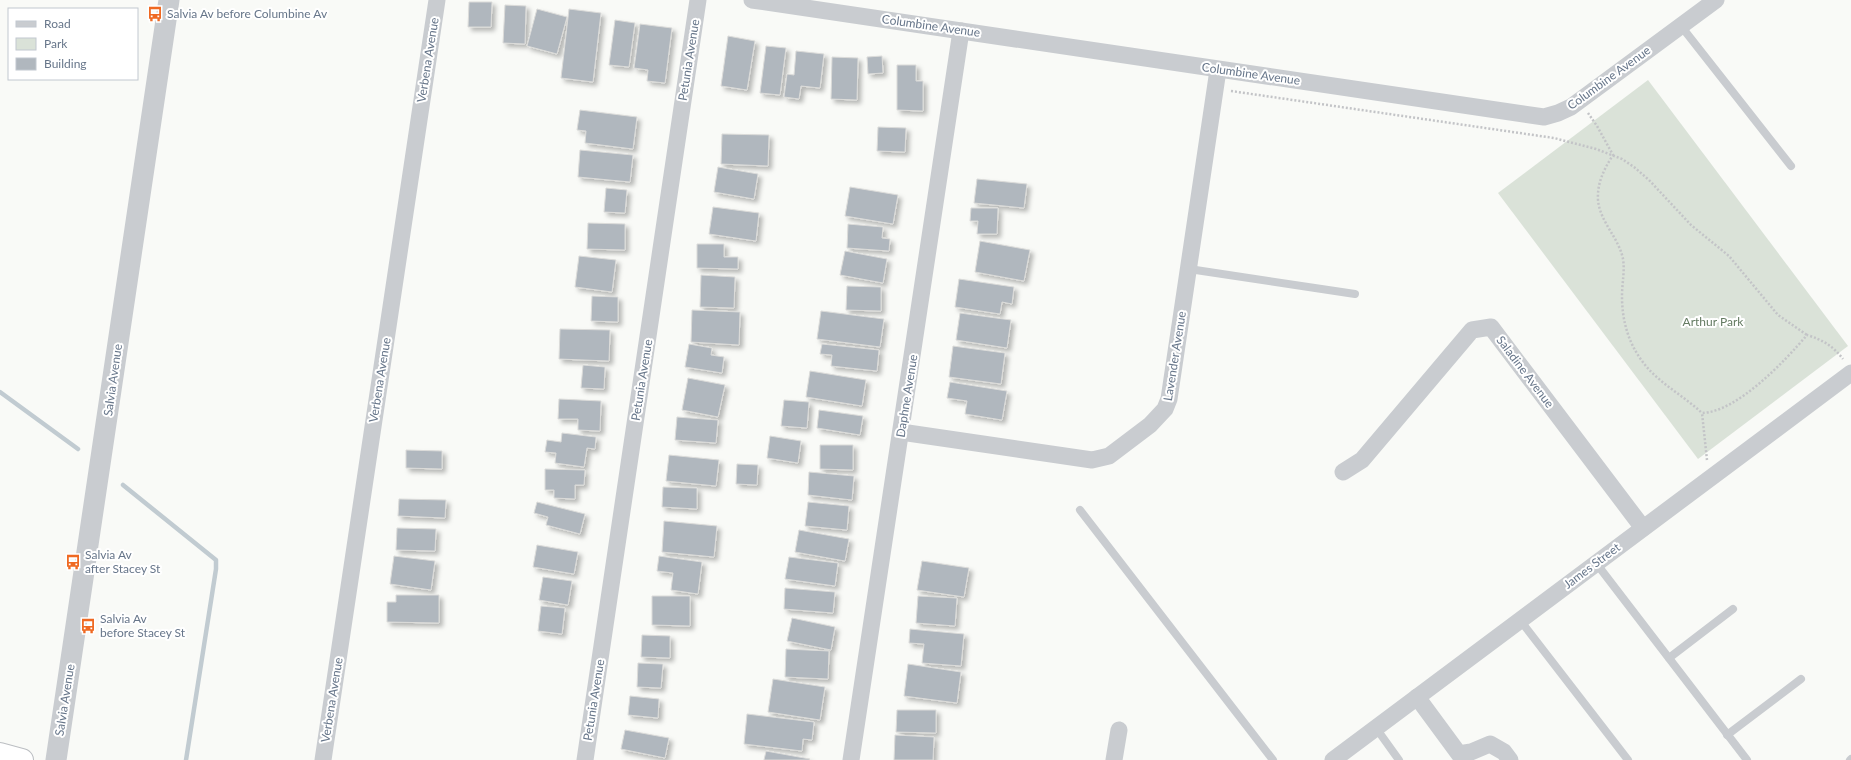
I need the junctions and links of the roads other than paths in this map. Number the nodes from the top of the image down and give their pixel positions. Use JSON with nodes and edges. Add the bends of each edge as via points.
{"nodes":[{"id":1,"x":169,"y":0,"type":"edge"},
{"id":2,"x":437,"y":0,"type":"edge"},
{"id":3,"x":698,"y":0,"type":"edge"},
{"id":4,"x":752,"y":0,"type":"edge"},
{"id":5,"x":1715,"y":0,"type":"edge"},
{"id":6,"x":1681,"y":26,"type":"junction"},
{"id":7,"x":962,"y":31,"type":"junction"},
{"id":8,"x":1218,"y":70,"type":"junction"},
{"id":9,"x":1791,"y":166,"type":"dead end"},
{"id":10,"x":1188,"y":269,"type":"junction"},
{"id":11,"x":1355,"y":294,"type":"dead end"},
{"id":12,"x":1849,"y":368,"type":"edge"},
{"id":13,"x":901,"y":432,"type":"junction"},
{"id":14,"x":1343,"y":472,"type":"dead end"},
{"id":15,"x":1080,"y":510,"type":"dead end"},
{"id":16,"x":1643,"y":528,"type":"junction"},
{"id":17,"x":1596,"y":563,"type":"junction"},
{"id":18,"x":1732,"y":609,"type":"dead end"},
{"id":19,"x":1520,"y":620,"type":"junction"},
{"id":20,"x":1669,"y":658,"type":"junction"},
{"id":21,"x":1801,"y":679,"type":"dead end"},
{"id":22,"x":1417,"y":697,"type":"junction"},
{"id":23,"x":1376,"y":728,"type":"junction"},
{"id":24,"x":1118,"y":730,"type":"dead end"},
{"id":25,"x":1727,"y":735,"type":"junction"},
{"id":26,"x":56,"y":760,"type":"edge"},
{"id":27,"x":323,"y":760,"type":"edge"},
{"id":28,"x":585,"y":760,"type":"edge"},
{"id":29,"x":851,"y":760,"type":"edge"},
{"id":30,"x":1114,"y":760,"type":"edge"},
{"id":31,"x":1273,"y":760,"type":"edge"},
{"id":32,"x":1333,"y":760,"type":"edge"},
{"id":33,"x":1400,"y":760,"type":"edge"},
{"id":34,"x":1510,"y":760,"type":"edge"},
{"id":35,"x":1628,"y":760,"type":"edge"},
{"id":36,"x":1747,"y":760,"type":"edge"}],
"edges":[{"from":1,"to":26,"type":"street","name":"Salvia Avenue"},
{"from":2,"to":27,"type":"street","name":"Verbena Avenue"},
{"from":3,"to":28,"type":"street","name":"Petunia Avenue"},
{"from":4,"to":7,"type":"street","name":"Columbine Avenue"},
{"from":5,"to":6,"type":"street","name":"Columbine Avenue"},
{"from":6,"to":8,"type":"street","name":"Columbine Avenue","via":[[1579,101],[1558,113],[1536,116]]},
{"from":6,"to":9,"type":"lane"},
{"from":7,"to":8,"type":"street","name":"Columbine Avenue"},
{"from":7,"to":13,"type":"street","name":"Daphne Avenue"},
{"from":8,"to":10,"type":"street","name":"Lavender Avenue"},
{"from":10,"to":11,"type":"lane"},
{"from":10,"to":13,"type":"street","name":"Lavender Avenue","via":[[1169,399],[1165,409],[1150,425],[1109,456],[1084,460]]},
{"from":12,"to":16,"type":"street","name":"James Street","via":[[1710,481]]},
{"from":13,"to":29,"type":"street","name":"Daphne Avenue"},
{"from":14,"to":16,"type":"street","name":"Saladine Avenue","via":[[1362,460],[1472,330],[1491,327]]},
{"from":15,"to":31,"type":"lane"},
{"from":16,"to":17,"type":"street","name":"James Street"},
{"from":17,"to":19,"type":"street","name":"James Street"},
{"from":17,"to":20,"type":"lane"},
{"from":18,"to":20,"type":"lane"},
{"from":19,"to":22,"type":"street","name":"James Street"},
{"from":19,"to":35,"type":"lane"},
{"from":20,"to":25,"type":"lane"},
{"from":21,"to":25,"type":"lane"},
{"from":22,"to":23,"type":"street","name":"James Street"},
{"from":22,"to":34,"type":"street","via":[[1459,754],[1490,744],[1504,752]]},
{"from":23,"to":32,"type":"street","name":"James Street"},
{"from":23,"to":33,"type":"lane"},
{"from":24,"to":30,"type":"street"},
{"from":25,"to":36,"type":"lane"}]}
